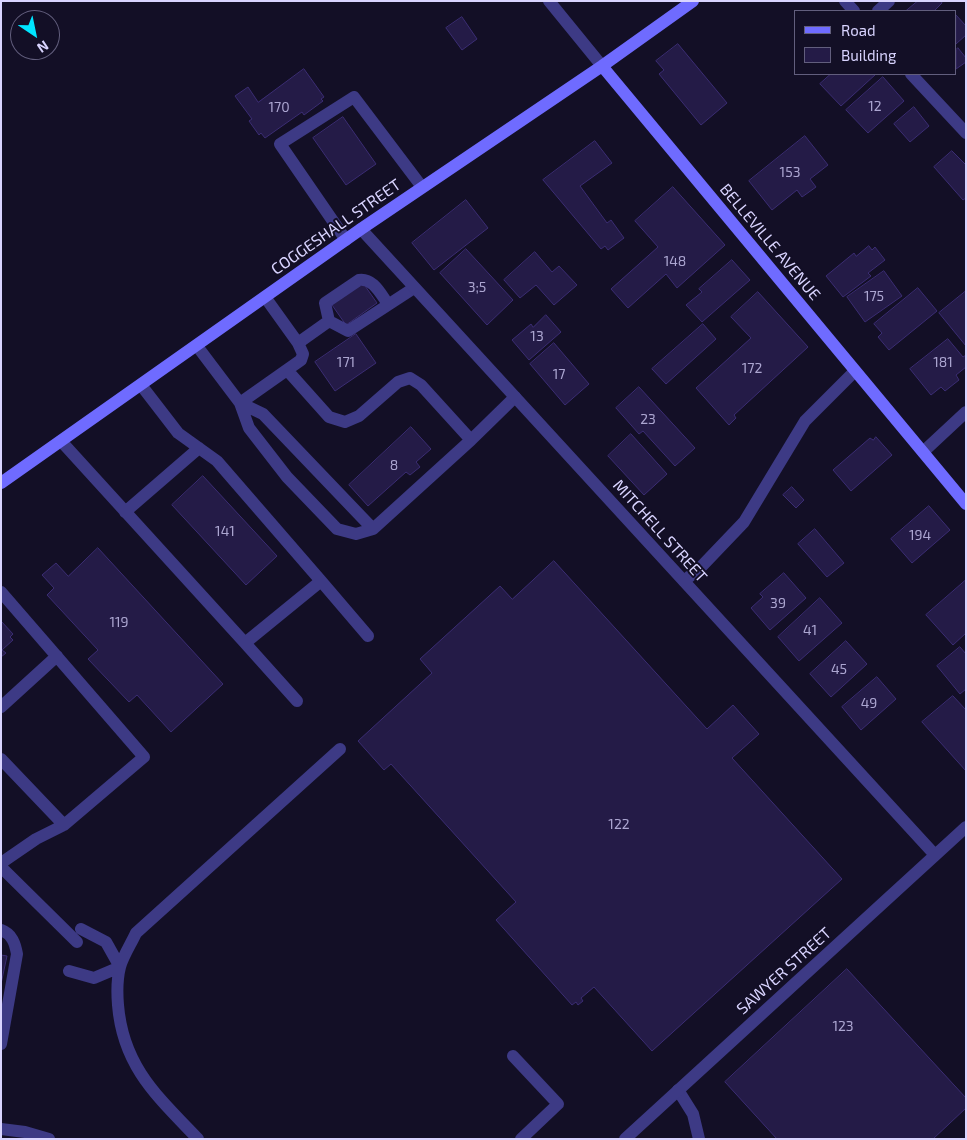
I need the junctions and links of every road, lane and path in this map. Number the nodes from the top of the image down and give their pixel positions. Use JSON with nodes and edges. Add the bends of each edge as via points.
{"nodes":[{"id":1,"x":693,"y":1,"type":"edge"},
{"id":2,"x":889,"y":1,"type":"edge"},
{"id":3,"x":550,"y":2,"type":"edge"},
{"id":4,"x":879,"y":10,"type":"edge"},
{"id":5,"x":602,"y":66,"type":"junction"},
{"id":6,"x":912,"y":75,"type":"edge"},
{"id":7,"x":966,"y":133,"type":"edge"},
{"id":8,"x":422,"y":187,"type":"junction"},
{"id":9,"x":361,"y":229,"type":"junction"},
{"id":10,"x":346,"y":240,"type":"junction"},
{"id":11,"x":414,"y":288,"type":"junction"},
{"id":12,"x":264,"y":297,"type":"junction"},
{"id":13,"x":388,"y":304,"type":"junction"},
{"id":14,"x":329,"y":321,"type":"junction"},
{"id":15,"x":298,"y":343,"type":"junction"},
{"id":16,"x":196,"y":346,"type":"junction"},
{"id":17,"x":287,"y":370,"type":"junction"},
{"id":18,"x":855,"y":371,"type":"junction"},
{"id":19,"x":141,"y":385,"type":"junction"},
{"id":20,"x":515,"y":397,"type":"junction"},
{"id":21,"x":240,"y":403,"type":"junction"},
{"id":22,"x":966,"y":412,"type":"edge"},
{"id":23,"x":470,"y":440,"type":"junction"},
{"id":24,"x":61,"y":441,"type":"junction"},
{"id":25,"x":199,"y":448,"type":"junction"},
{"id":26,"x":922,"y":452,"type":"junction"},
{"id":27,"x":1,"y":484,"type":"edge"},
{"id":28,"x":966,"y":504,"type":"edge"},
{"id":29,"x":125,"y":512,"type":"junction"},
{"id":30,"x":373,"y":529,"type":"junction"},
{"id":31,"x":322,"y":581,"type":"junction"},
{"id":32,"x":684,"y":581,"type":"junction"},
{"id":33,"x":1,"y":592,"type":"edge"},
{"id":34,"x":368,"y":636,"type":"dead end"},
{"id":35,"x":245,"y":642,"type":"junction"},
{"id":36,"x":57,"y":656,"type":"junction"},
{"id":37,"x":297,"y":701,"type":"dead end"},
{"id":38,"x":1,"y":707,"type":"edge"},
{"id":39,"x":340,"y":749,"type":"dead end"},
{"id":40,"x":1,"y":759,"type":"edge"},
{"id":41,"x":64,"y":825,"type":"junction"},
{"id":42,"x":966,"y":827,"type":"edge"},
{"id":43,"x":935,"y":855,"type":"junction"},
{"id":44,"x":1,"y":865,"type":"edge"},
{"id":45,"x":81,"y":929,"type":"dead end"},
{"id":46,"x":1,"y":930,"type":"edge"},
{"id":47,"x":77,"y":942,"type":"dead end"},
{"id":48,"x":120,"y":967,"type":"junction"},
{"id":49,"x":69,"y":971,"type":"dead end"},
{"id":50,"x":1,"y":1044,"type":"edge"},
{"id":51,"x":513,"y":1056,"type":"dead end"},
{"id":52,"x":678,"y":1090,"type":"junction"},
{"id":53,"x":1,"y":1129,"type":"edge"},
{"id":54,"x":24,"y":1135,"type":"edge"},
{"id":55,"x":49,"y":1139,"type":"edge"},
{"id":56,"x":198,"y":1139,"type":"edge"},
{"id":57,"x":521,"y":1139,"type":"edge"},
{"id":58,"x":625,"y":1139,"type":"edge"},
{"id":59,"x":698,"y":1139,"type":"edge"}],
"edges":[{"from":1,"to":5,"type":"main road","name":"COGGESHALL STREET"},
{"from":2,"to":4,"type":"street"},
{"from":3,"to":5,"type":"street","name":"BELLEVILLE AVENUE"},
{"from":5,"to":8,"type":"main road","name":"COGGESHALL STREET"},
{"from":5,"to":18,"type":"main road","name":"BELLEVILLE AVENUE"},
{"from":6,"to":7,"type":"street"},
{"from":8,"to":9,"type":"main road","name":"COGGESHALL STREET"},
{"from":8,"to":10,"type":"street","via":[[354,97],[280,144]]},
{"from":9,"to":10,"type":"main road","name":"COGGESHALL STREET"},
{"from":9,"to":11,"type":"street","name":"MITCHELL STREET"},
{"from":10,"to":12,"type":"main road","name":"COGGESHALL STREET"},
{"from":11,"to":13,"type":"street"},
{"from":11,"to":20,"type":"street","name":"MITCHELL STREET"},
{"from":12,"to":15,"type":"street"},
{"from":12,"to":16,"type":"main road","name":"COGGESHALL STREET"},
{"from":13,"to":14,"type":"street","via":[[348,331]]},
{"from":13,"to":14,"type":"street","via":[[371,281],[359,280],[325,303]]},
{"from":14,"to":15,"type":"street"},
{"from":15,"to":17,"type":"street","via":[[303,354],[301,360]]},
{"from":16,"to":19,"type":"main road","name":"COGGESHALL STREET"},
{"from":16,"to":21,"type":"street"},
{"from":17,"to":21,"type":"street"},
{"from":17,"to":23,"type":"street","via":[[329,417],[345,422],[359,416],[398,382],[410,378],[421,384]]},
{"from":18,"to":26,"type":"main road","name":"BELLEVILLE AVENUE"},
{"from":18,"to":32,"type":"street","via":[[804,421],[744,522]]},
{"from":19,"to":24,"type":"main road","name":"COGGESHALL STREET"},
{"from":19,"to":25,"type":"street","via":[[178,433]]},
{"from":20,"to":23,"type":"street"},
{"from":20,"to":32,"type":"street","name":"MITCHELL STREET"},
{"from":21,"to":30,"type":"street","via":[[262,414]]},
{"from":21,"to":30,"type":"street","via":[[249,428],[287,477],[337,529],[356,534]]},
{"from":22,"to":26,"type":"street"},
{"from":23,"to":30,"type":"street"},
{"from":24,"to":27,"type":"main road","name":"COGGESHALL STREET"},
{"from":24,"to":29,"type":"street"},
{"from":25,"to":29,"type":"street"},
{"from":25,"to":31,"type":"street","via":[[217,461]]},
{"from":26,"to":28,"type":"main road","name":"BELLEVILLE AVENUE"},
{"from":29,"to":35,"type":"street"},
{"from":31,"to":34,"type":"street"},
{"from":31,"to":35,"type":"street"},
{"from":32,"to":43,"type":"street","name":"MITCHELL STREET"},
{"from":33,"to":36,"type":"street"},
{"from":35,"to":37,"type":"street"},
{"from":36,"to":38,"type":"street"},
{"from":36,"to":41,"type":"street","via":[[144,757]]},
{"from":39,"to":48,"type":"street","via":[[136,933]]},
{"from":40,"to":41,"type":"street"},
{"from":41,"to":44,"type":"street","via":[[36,838]]},
{"from":42,"to":43,"type":"street","name":"SAWYER STREET"},
{"from":43,"to":52,"type":"street","name":"SAWYER STREET"},
{"from":44,"to":47,"type":"street"},
{"from":45,"to":48,"type":"street","via":[[106,942]]},
{"from":46,"to":50,"type":"street","via":[[14,941],[17,954]]},
{"from":48,"to":49,"type":"street","via":[[94,978]]},
{"from":48,"to":56,"type":"street","via":[[116,990],[124,1041],[137,1069],[158,1097]]},
{"from":51,"to":57,"type":"street","via":[[558,1104]]},
{"from":52,"to":58,"type":"street","name":"SAWYER STREET"},
{"from":52,"to":59,"type":"street","via":[[693,1114]]},
{"from":53,"to":54,"type":"street"},
{"from":54,"to":55,"type":"street"}]}
